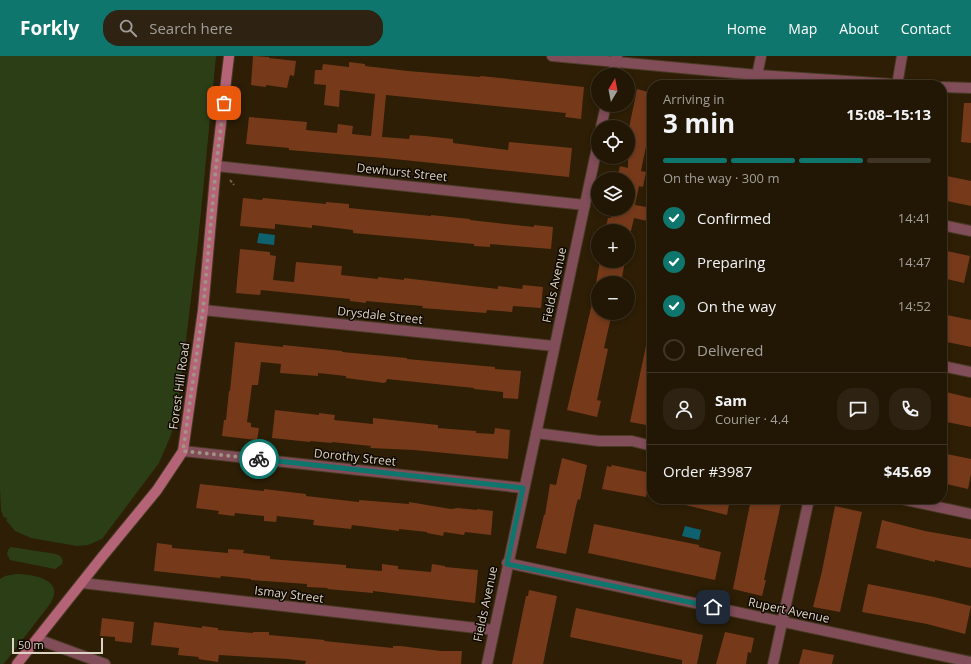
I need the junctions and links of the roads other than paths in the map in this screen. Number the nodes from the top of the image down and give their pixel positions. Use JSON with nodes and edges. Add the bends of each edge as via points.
{"nodes":[{"id":1,"x":229,"y":56,"type":"edge"},
{"id":2,"x":552,"y":56,"type":"edge"},
{"id":3,"x":761,"y":56,"type":"edge"},
{"id":4,"x":902,"y":56,"type":"edge"},
{"id":5,"x":616,"y":59,"type":"edge"},
{"id":6,"x":757,"y":75,"type":"junction"},
{"id":7,"x":756,"y":80,"type":"edge"},
{"id":8,"x":827,"y":80,"type":"edge"},
{"id":9,"x":898,"y":80,"type":"edge"},
{"id":10,"x":947,"y":87,"type":"edge"},
{"id":11,"x":971,"y":88,"type":"edge"},
{"id":12,"x":594,"y":164,"type":"edge"},
{"id":13,"x":216,"y":166,"type":"junction"},
{"id":14,"x":585,"y":205,"type":"junction"},
{"id":15,"x":947,"y":226,"type":"edge"},
{"id":16,"x":971,"y":231,"type":"edge"},
{"id":17,"x":203,"y":310,"type":"junction"},
{"id":18,"x":554,"y":346,"type":"junction"},
{"id":19,"x":947,"y":367,"type":"edge"},
{"id":20,"x":971,"y":372,"type":"edge"},
{"id":21,"x":536,"y":433,"type":"junction"},
{"id":22,"x":647,"y":445,"type":"edge"},
{"id":23,"x":183,"y":451,"type":"junction"},
{"id":24,"x":523,"y":488,"type":"junction"},
{"id":25,"x":808,"y":504,"type":"edge"},
{"id":26,"x":924,"y":504,"type":"edge"},
{"id":27,"x":971,"y":514,"type":"edge"},
{"id":28,"x":507,"y":564,"type":"junction"},
{"id":29,"x":82,"y":583,"type":"junction"},
{"id":30,"x":782,"y":622,"type":"junction"},
{"id":31,"x":494,"y":630,"type":"junction"},
{"id":32,"x":37,"y":640,"type":"junction"},
{"id":33,"x":971,"y":662,"type":"edge"},
{"id":34,"x":17,"y":664,"type":"edge"},
{"id":35,"x":104,"y":664,"type":"edge"},
{"id":36,"x":487,"y":664,"type":"edge"},
{"id":37,"x":773,"y":664,"type":"edge"}],
"edges":[{"from":1,"to":13,"type":"street","name":"Forest Hill Road"},
{"from":2,"to":5,"type":"street"},
{"from":3,"to":6,"type":"street"},
{"from":4,"to":9,"type":"street"},
{"from":5,"to":6,"type":"street"},
{"from":6,"to":7,"type":"street"},
{"from":6,"to":8,"type":"street"},
{"from":10,"to":11,"type":"street"},
{"from":12,"to":14,"type":"street","name":"Fields Avenue"},
{"from":13,"to":14,"type":"street","name":"Dewhurst Street"},
{"from":13,"to":17,"type":"street","name":"Forest Hill Road"},
{"from":14,"to":18,"type":"street","name":"Fields Avenue"},
{"from":15,"to":16,"type":"street"},
{"from":17,"to":18,"type":"street","name":"Drysdale Street"},
{"from":17,"to":23,"type":"street","name":"Forest Hill Road"},
{"from":18,"to":21,"type":"street","name":"Fields Avenue"},
{"from":19,"to":20,"type":"street"},
{"from":21,"to":22,"type":"street","via":[[598,441],[632,441]]},
{"from":21,"to":24,"type":"street","name":"Fields Avenue"},
{"from":23,"to":24,"type":"street","name":"Dorothy Street"},
{"from":23,"to":29,"type":"street","name":"Forest Hill Road","via":[[157,490]]},
{"from":24,"to":28,"type":"street","name":"Fields Avenue"},
{"from":25,"to":30,"type":"street"},
{"from":26,"to":27,"type":"street"},
{"from":28,"to":30,"type":"street","name":"Rupert Avenue"},
{"from":28,"to":31,"type":"street","name":"Fields Avenue"},
{"from":29,"to":31,"type":"street","name":"Ismay Street"},
{"from":29,"to":32,"type":"street","name":"Forest Hill Road"},
{"from":30,"to":33,"type":"street","name":"Rupert Avenue"},
{"from":30,"to":37,"type":"street"},
{"from":31,"to":36,"type":"street","name":"Fields Avenue"},
{"from":32,"to":34,"type":"street","name":"Forest Hill Road"},
{"from":32,"to":35,"type":"street"}]}
